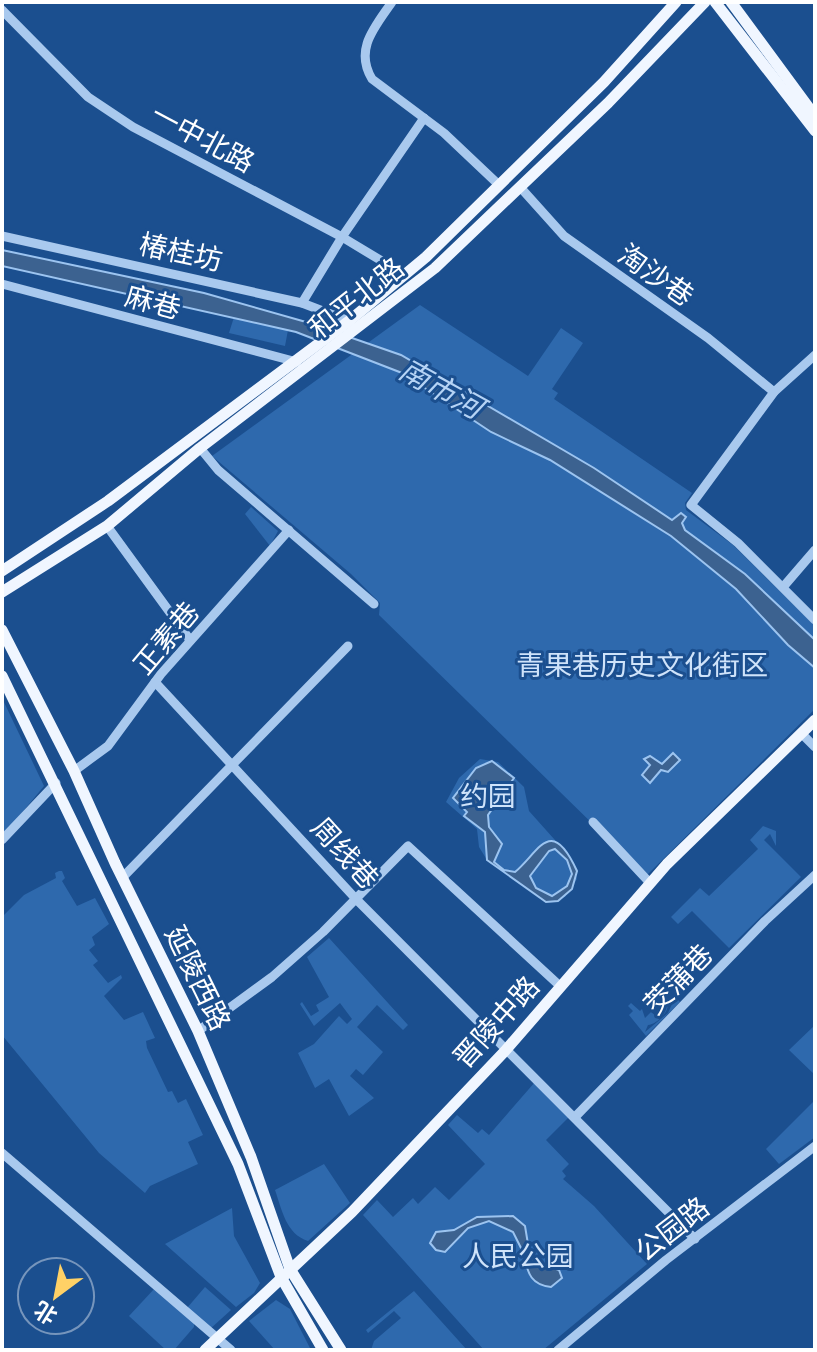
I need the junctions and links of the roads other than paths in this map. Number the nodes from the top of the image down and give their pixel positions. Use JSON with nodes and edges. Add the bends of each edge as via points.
{"nodes":[{"id":1,"x":392,"y":2,"type":"edge"},
{"id":2,"x":676,"y":2,"type":"edge"},
{"id":3,"x":705,"y":2,"type":"edge"},
{"id":4,"x":715,"y":2,"type":"edge"},
{"id":5,"x":731,"y":2,"type":"edge"},
{"id":6,"x":2,"y":10,"type":"edge"},
{"id":7,"x":815,"y":116,"type":"edge"},
{"id":8,"x":424,"y":118,"type":"junction"},
{"id":9,"x":815,"y":131,"type":"edge"},
{"id":10,"x":499,"y":185,"type":"junction"},
{"id":11,"x":520,"y":187,"type":"junction"},
{"id":12,"x":2,"y":236,"type":"edge"},
{"id":13,"x":342,"y":237,"type":"junction"},
{"id":14,"x":405,"y":275,"type":"junction"},
{"id":15,"x":2,"y":284,"type":"edge"},
{"id":16,"x":302,"y":303,"type":"junction"},
{"id":17,"x":351,"y":326,"type":"junction"},
{"id":18,"x":815,"y":355,"type":"edge"},
{"id":19,"x":293,"y":361,"type":"junction"},
{"id":20,"x":308,"y":365,"type":"junction"},
{"id":21,"x":774,"y":392,"type":"junction"},
{"id":22,"x":200,"y":448,"type":"junction"},
{"id":23,"x":107,"y":526,"type":"junction"},
{"id":24,"x":289,"y":530,"type":"junction"},
{"id":25,"x":815,"y":550,"type":"edge"},
{"id":26,"x":2,"y":571,"type":"edge"},
{"id":27,"x":784,"y":586,"type":"junction"},
{"id":28,"x":2,"y":592,"type":"edge"},
{"id":29,"x":374,"y":604,"type":"dead end"},
{"id":30,"x":815,"y":620,"type":"edge"},
{"id":31,"x":2,"y":630,"type":"edge"},
{"id":32,"x":190,"y":640,"type":"junction"},
{"id":33,"x":348,"y":646,"type":"dead end"},
{"id":34,"x":2,"y":676,"type":"edge"},
{"id":35,"x":155,"y":682,"type":"junction"},
{"id":36,"x":815,"y":720,"type":"edge"},
{"id":37,"x":801,"y":733,"type":"junction"},
{"id":38,"x":815,"y":747,"type":"edge"},
{"id":39,"x":235,"y":766,"type":"junction"},
{"id":40,"x":74,"y":771,"type":"junction"},
{"id":41,"x":56,"y":783,"type":"junction"},
{"id":42,"x":593,"y":822,"type":"dead end"},
{"id":43,"x":2,"y":840,"type":"edge"},
{"id":44,"x":815,"y":875,"type":"edge"},
{"id":45,"x":122,"y":878,"type":"junction"},
{"id":46,"x":650,"y":883,"type":"junction"},
{"id":47,"x":356,"y":899,"type":"junction"},
{"id":48,"x":560,"y":986,"type":"junction"},
{"id":49,"x":198,"y":1031,"type":"junction"},
{"id":50,"x":505,"y":1051,"type":"junction"},
{"id":51,"x":576,"y":1116,"type":"junction"},
{"id":52,"x":815,"y":1146,"type":"edge"},
{"id":53,"x":2,"y":1153,"type":"edge"},
{"id":54,"x":695,"y":1239,"type":"junction"},
{"id":55,"x":286,"y":1273,"type":"junction"},
{"id":56,"x":217,"y":1338,"type":"junction"},
{"id":57,"x":205,"y":1350,"type":"edge"},
{"id":58,"x":231,"y":1350,"type":"edge"},
{"id":59,"x":323,"y":1350,"type":"edge"},
{"id":60,"x":341,"y":1350,"type":"edge"},
{"id":61,"x":558,"y":1350,"type":"edge"}],
"edges":[{"from":1,"to":8,"type":"street","via":[[366,43],[365,68]]},
{"from":2,"to":10,"type":"main road","name":"和平北路"},
{"from":3,"to":11,"type":"main road","name":"和平北路"},
{"from":4,"to":9,"type":"main road"},
{"from":5,"to":7,"type":"main road"},
{"from":6,"to":13,"type":"street","name":"一中北路","via":[[88,97],[133,127]]},
{"from":8,"to":10,"type":"street"},
{"from":8,"to":13,"type":"street"},
{"from":10,"to":14,"type":"main road","name":"和平北路"},
{"from":11,"to":17,"type":"main road","name":"和平北路","via":[[435,268]]},
{"from":11,"to":21,"type":"street","name":"淘沙巷","via":[[572,242],[708,338]]},
{"from":12,"to":16,"type":"street","name":"椿桂坊"},
{"from":13,"to":14,"type":"street","name":"一中北路"},
{"from":13,"to":16,"type":"street"},
{"from":14,"to":17,"type":"main road","name":"和平北路"},
{"from":15,"to":19,"type":"street","name":"麻巷"},
{"from":16,"to":17,"type":"street","name":"椿桂坊"},
{"from":17,"to":19,"type":"main road","name":"和平北路","via":[[338,329]]},
{"from":17,"to":20,"type":"main road","name":"和平北路"},
{"from":18,"to":21,"type":"street"},
{"from":19,"to":20,"type":"street","name":"麻巷"},
{"from":19,"to":26,"type":"main road","name":"和平北路","via":[[108,501]]},
{"from":20,"to":22,"type":"main road","name":"和平北路"},
{"from":21,"to":27,"type":"street","via":[[691,505]]},
{"from":22,"to":23,"type":"main road","name":"和平北路"},
{"from":22,"to":24,"type":"street"},
{"from":23,"to":28,"type":"main road","name":"和平北路"},
{"from":23,"to":32,"type":"street"},
{"from":24,"to":29,"type":"street"},
{"from":24,"to":32,"type":"street","name":"正素巷"},
{"from":25,"to":27,"type":"street"},
{"from":27,"to":30,"type":"street"},
{"from":31,"to":40,"type":"main road","name":"延陵西路"},
{"from":32,"to":35,"type":"street","name":"正素巷"},
{"from":33,"to":39,"type":"street"},
{"from":34,"to":41,"type":"main road","name":"延陵西路"},
{"from":35,"to":39,"type":"street","name":"周线巷"},
{"from":35,"to":40,"type":"street","name":"正素巷","via":[[108,746]]},
{"from":36,"to":37,"type":"main road","name":"晋陵中路"},
{"from":37,"to":38,"type":"street"},
{"from":37,"to":46,"type":"main road","name":"晋陵中路"},
{"from":39,"to":45,"type":"street"},
{"from":39,"to":47,"type":"street","name":"周线巷"},
{"from":40,"to":45,"type":"main road","name":"延陵西路"},
{"from":41,"to":43,"type":"street"},
{"from":41,"to":55,"type":"main road","name":"延陵西路"},
{"from":42,"to":46,"type":"street"},
{"from":44,"to":51,"type":"street","name":"茭蒲巷"},
{"from":45,"to":49,"type":"main road","name":"延陵西路"},
{"from":46,"to":48,"type":"main road","name":"晋陵中路"},
{"from":47,"to":48,"type":"street","via":[[408,846]]},
{"from":47,"to":49,"type":"street","via":[[272,977]]},
{"from":47,"to":50,"type":"street","name":"周线巷"},
{"from":48,"to":50,"type":"main road","name":"晋陵中路"},
{"from":49,"to":55,"type":"main road","name":"延陵西路","via":[[251,1157]]},
{"from":50,"to":51,"type":"street","name":"周线巷"},
{"from":50,"to":55,"type":"main road","name":"晋陵中路","via":[[352,1212]]},
{"from":51,"to":54,"type":"street","name":"周线巷"},
{"from":52,"to":54,"type":"street","name":"公园路"},
{"from":53,"to":56,"type":"street"},
{"from":54,"to":61,"type":"street","name":"公园路"},
{"from":55,"to":56,"type":"main road","name":"晋陵中路"},
{"from":55,"to":59,"type":"main road","name":"延陵西路"},
{"from":55,"to":60,"type":"main road","name":"延陵西路"},
{"from":56,"to":57,"type":"main road","name":"晋陵中路"},
{"from":56,"to":58,"type":"street"}]}
